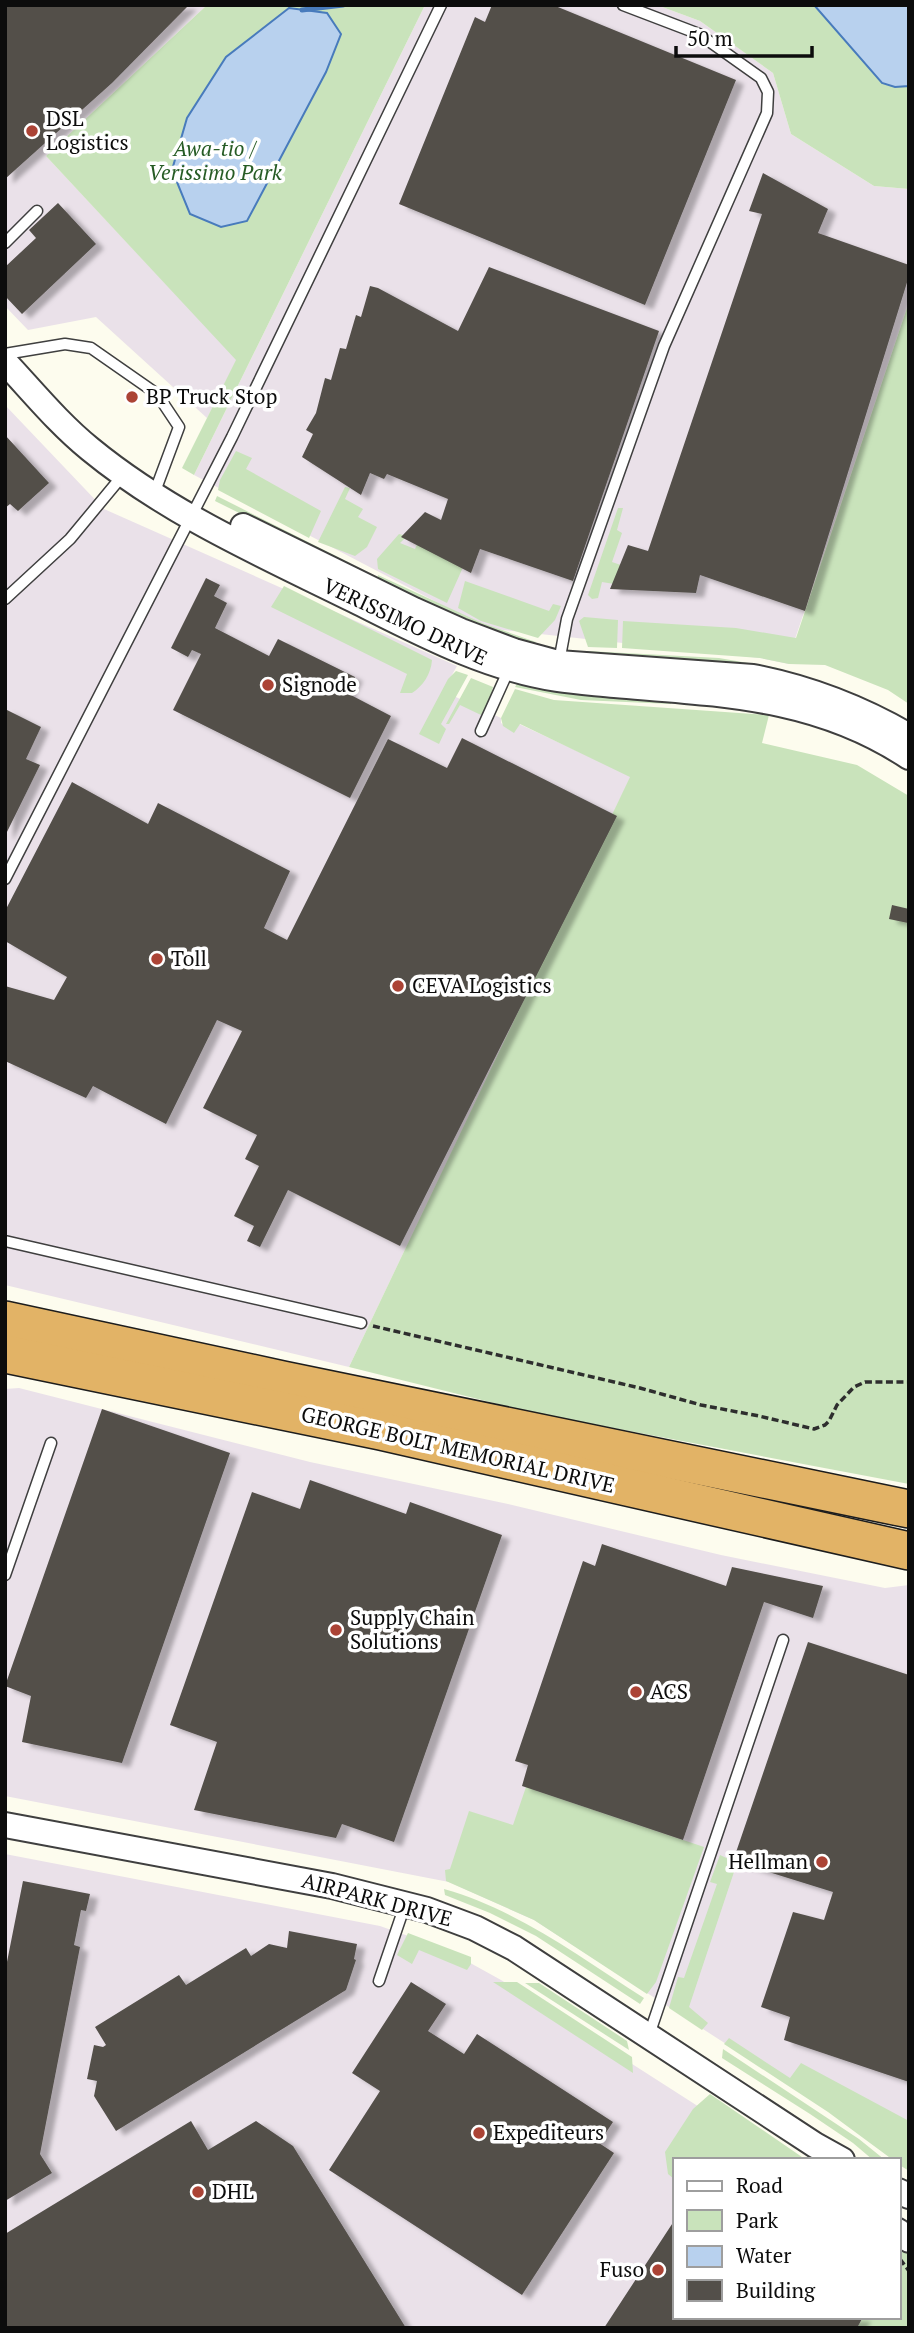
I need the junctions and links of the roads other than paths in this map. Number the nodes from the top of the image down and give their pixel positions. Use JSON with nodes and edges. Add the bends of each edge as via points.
{"nodes":[{"id":1,"x":442,"y":5,"type":"edge"},
{"id":2,"x":623,"y":5,"type":"edge"},
{"id":3,"x":37,"y":211,"type":"dead end"},
{"id":4,"x":5,"y":243,"type":"edge"},
{"id":5,"x":5,"y":354,"type":"edge"},
{"id":6,"x":5,"y":362,"type":"edge"},
{"id":7,"x":123,"y":475,"type":"junction"},
{"id":8,"x":155,"y":491,"type":"junction"},
{"id":9,"x":193,"y":511,"type":"junction"},
{"id":10,"x":5,"y":598,"type":"edge"},
{"id":11,"x":509,"y":668,"type":"junction"},
{"id":12,"x":558,"y":671,"type":"junction"},
{"id":13,"x":481,"y":731,"type":"dead end"},
{"id":14,"x":909,"y":736,"type":"edge"},
{"id":15,"x":909,"y":757,"type":"edge"},
{"id":16,"x":5,"y":879,"type":"edge"},
{"id":17,"x":5,"y":1241,"type":"edge"},
{"id":18,"x":5,"y":1320,"type":"edge"},
{"id":19,"x":361,"y":1323,"type":"road end"},
{"id":20,"x":5,"y":1354,"type":"edge"},
{"id":21,"x":51,"y":1443,"type":"dead end"},
{"id":22,"x":909,"y":1509,"type":"edge"},
{"id":23,"x":909,"y":1551,"type":"edge"},
{"id":24,"x":5,"y":1575,"type":"edge"},
{"id":25,"x":783,"y":1640,"type":"dead end"},
{"id":26,"x":5,"y":1825,"type":"edge"},
{"id":27,"x":405,"y":1904,"type":"junction"},
{"id":28,"x":379,"y":1981,"type":"dead end"},
{"id":29,"x":648,"y":2035,"type":"junction"},
{"id":30,"x":822,"y":2152,"type":"edge"}],
"edges":[{"from":1,"to":9,"type":"lane"},
{"from":2,"to":12,"type":"lane","via":[[699,34],[761,78],[768,103],[664,346],[567,618]]},
{"from":3,"to":4,"type":"lane"},
{"from":5,"to":8,"type":"lane","via":[[65,345],[92,348],[157,394],[179,427]]},
{"from":6,"to":7,"type":"street","name":"VERISSIMO DRIVE","via":[[88,447]]},
{"from":7,"to":8,"type":"street","name":"VERISSIMO DRIVE"},
{"from":7,"to":10,"type":"lane","via":[[70,539]]},
{"from":8,"to":9,"type":"street","name":"VERISSIMO DRIVE"},
{"from":9,"to":11,"type":"street","name":"VERISSIMO DRIVE","via":[[429,637]]},
{"from":9,"to":12,"type":"street","name":"VERISSIMO DRIVE"},
{"from":9,"to":16,"type":"lane"},
{"from":11,"to":12,"type":"street","name":"VERISSIMO DRIVE"},
{"from":11,"to":13,"type":"lane"},
{"from":12,"to":14,"type":"street","name":"VERISSIMO DRIVE","via":[[754,677],[782,682],[839,700]]},
{"from":12,"to":15,"type":"street","name":"VERISSIMO DRIVE","via":[[788,704],[866,732]]},
{"from":17,"to":19,"type":"lane"},
{"from":18,"to":22,"type":"highway","name":"GEORGE BOLT MEMORIAL DRIVE"},
{"from":20,"to":23,"type":"highway","name":"GEORGE BOLT MEMORIAL DRIVE","via":[[380,1432]]},
{"from":21,"to":24,"type":"lane"},
{"from":25,"to":29,"type":"lane"},
{"from":26,"to":27,"type":"street","name":"AIRPARK DRIVE","via":[[332,1886]]},
{"from":27,"to":28,"type":"lane"},
{"from":27,"to":29,"type":"street","name":"AIRPARK DRIVE","via":[[494,1938]]},
{"from":29,"to":30,"type":"street","name":"AIRPARK DRIVE"}]}
